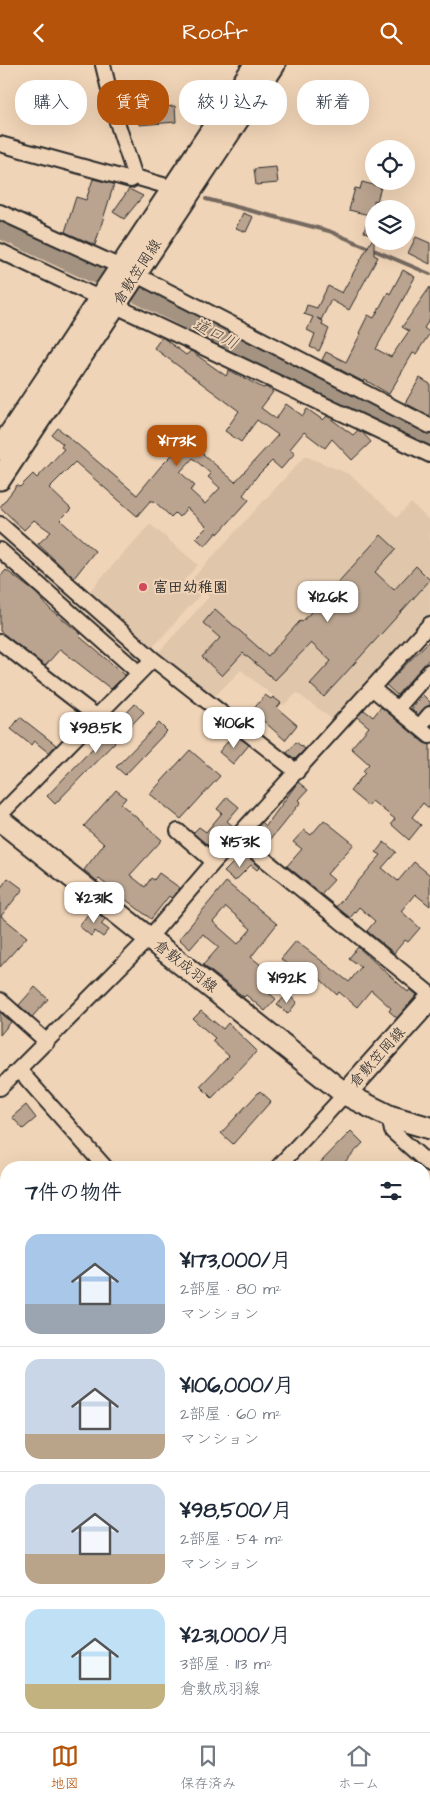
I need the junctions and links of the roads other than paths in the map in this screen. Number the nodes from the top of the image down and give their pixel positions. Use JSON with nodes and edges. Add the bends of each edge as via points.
{"nodes":[{"id":1,"x":103,"y":65,"type":"edge"},
{"id":2,"x":255,"y":65,"type":"edge"},
{"id":3,"x":274,"y":65,"type":"edge"},
{"id":4,"x":0,"y":144,"type":"edge"},
{"id":5,"x":139,"y":179,"type":"junction"},
{"id":6,"x":173,"y":188,"type":"junction"},
{"id":7,"x":0,"y":212,"type":"edge"},
{"id":8,"x":0,"y":251,"type":"edge"},
{"id":9,"x":128,"y":270,"type":"junction"},
{"id":10,"x":108,"y":302,"type":"junction"},
{"id":11,"x":430,"y":426,"type":"edge"},
{"id":12,"x":0,"y":449,"type":"edge"},
{"id":13,"x":430,"y":455,"type":"edge"},
{"id":14,"x":0,"y":479,"type":"edge"},
{"id":15,"x":0,"y":524,"type":"edge"},
{"id":16,"x":0,"y":550,"type":"edge"},
{"id":17,"x":430,"y":624,"type":"edge"},
{"id":18,"x":0,"y":642,"type":"edge"},
{"id":19,"x":153,"y":659,"type":"junction"},
{"id":20,"x":430,"y":671,"type":"edge"},
{"id":21,"x":139,"y":673,"type":"junction"},
{"id":22,"x":373,"y":689,"type":"junction"},
{"id":23,"x":397,"y":709,"type":"junction"},
{"id":24,"x":430,"y":714,"type":"edge"},
{"id":25,"x":96,"y":716,"type":"junction"},
{"id":26,"x":419,"y":727,"type":"junction"},
{"id":27,"x":430,"y":736,"type":"edge"},
{"id":28,"x":297,"y":772,"type":"junction"},
{"id":29,"x":0,"y":815,"type":"edge"},
{"id":30,"x":0,"y":820,"type":"edge"},
{"id":31,"x":178,"y":831,"type":"dead end"},
{"id":32,"x":237,"y":837,"type":"junction"},
{"id":33,"x":214,"y":862,"type":"junction"},
{"id":34,"x":149,"y":938,"type":"junction"},
{"id":35,"x":430,"y":994,"type":"edge"},
{"id":36,"x":0,"y":999,"type":"edge"},
{"id":37,"x":430,"y":999,"type":"edge"},
{"id":38,"x":47,"y":1042,"type":"junction"},
{"id":39,"x":19,"y":1070,"type":"junction"},
{"id":40,"x":2,"y":1083,"type":"edge"},
{"id":41,"x":345,"y":1094,"type":"junction"},
{"id":42,"x":389,"y":1115,"type":"junction"},
{"id":43,"x":430,"y":1127,"type":"edge"},
{"id":44,"x":100,"y":1161,"type":"edge"},
{"id":45,"x":284,"y":1161,"type":"edge"},
{"id":46,"x":426,"y":1161,"type":"edge"}],
"edges":[{"from":1,"to":5,"type":"street","via":[[117,122]]},
{"from":2,"to":6,"type":"main road","name":"倉敷笠岡線"},
{"from":3,"to":9,"type":"main road","name":"倉敷笠岡線"},
{"from":4,"to":5,"type":"street"},
{"from":5,"to":6,"type":"street"},
{"from":6,"to":9,"type":"main road","name":"倉敷笠岡線"},
{"from":7,"to":9,"type":"street"},
{"from":8,"to":10,"type":"street"},
{"from":9,"to":10,"type":"main road","name":"倉敷笠岡線"},
{"from":9,"to":11,"type":"street"},
{"from":10,"to":12,"type":"main road","name":"倉敷笠岡線"},
{"from":10,"to":13,"type":"street"},
{"from":10,"to":14,"type":"main road","name":"倉敷笠岡線"},
{"from":15,"to":19,"type":"street"},
{"from":16,"to":21,"type":"street"},
{"from":17,"to":22,"type":"street"},
{"from":18,"to":25,"type":"street"},
{"from":19,"to":21,"type":"street"},
{"from":19,"to":28,"type":"street"},
{"from":20,"to":23,"type":"street"},
{"from":21,"to":25,"type":"street"},
{"from":22,"to":23,"type":"street"},
{"from":22,"to":28,"type":"street"},
{"from":23,"to":26,"type":"street"},
{"from":24,"to":26,"type":"street"},
{"from":25,"to":29,"type":"street"},
{"from":26,"to":27,"type":"street"},
{"from":28,"to":32,"type":"street"},
{"from":30,"to":34,"type":"main road","name":"倉敷成羽線"},
{"from":31,"to":33,"type":"street"},
{"from":32,"to":33,"type":"street"},
{"from":32,"to":35,"type":"street"},
{"from":33,"to":34,"type":"street"},
{"from":34,"to":38,"type":"street"},
{"from":34,"to":41,"type":"main road","name":"倉敷成羽線"},
{"from":36,"to":38,"type":"street"},
{"from":37,"to":41,"type":"main road","name":"倉敷笠岡線"},
{"from":38,"to":39,"type":"street"},
{"from":39,"to":40,"type":"street"},
{"from":39,"to":44,"type":"street"},
{"from":41,"to":42,"type":"main road","name":"倉敷成羽線"},
{"from":41,"to":45,"type":"street"},
{"from":42,"to":43,"type":"main road","name":"倉敷成羽線"},
{"from":42,"to":46,"type":"street","via":[[392,1131]]}]}
